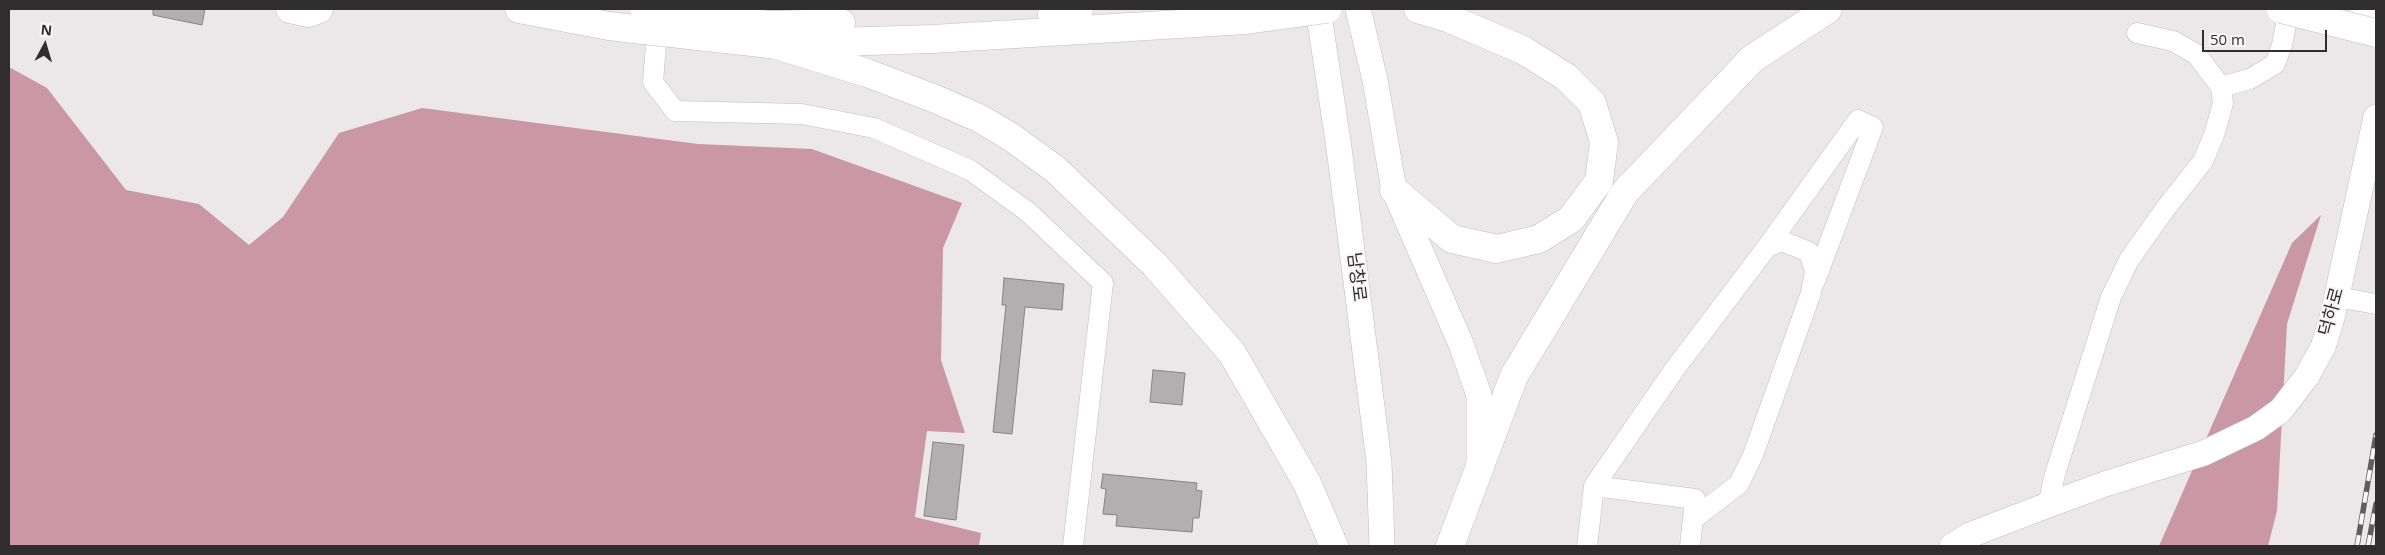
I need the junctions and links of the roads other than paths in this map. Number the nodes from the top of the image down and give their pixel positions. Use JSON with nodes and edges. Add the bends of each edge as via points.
{"nodes":[{"id":1,"x":290,"y":9,"type":"edge"},
{"id":2,"x":319,"y":9,"type":"edge"},
{"id":3,"x":519,"y":9,"type":"edge"},
{"id":4,"x":712,"y":9,"type":"edge"},
{"id":5,"x":1079,"y":9,"type":"edge"},
{"id":6,"x":1149,"y":9,"type":"edge"},
{"id":7,"x":1318,"y":9,"type":"edge"},
{"id":8,"x":1327,"y":9,"type":"edge"},
{"id":9,"x":1358,"y":9,"type":"edge"},
{"id":10,"x":1418,"y":9,"type":"edge"},
{"id":11,"x":1828,"y":9,"type":"edge"},
{"id":12,"x":2281,"y":9,"type":"edge"},
{"id":13,"x":2289,"y":9,"type":"edge"},
{"id":14,"x":2364,"y":9,"type":"edge"},
{"id":15,"x":2376,"y":12,"type":"edge"},
{"id":16,"x":1052,"y":14,"type":"junction"},
{"id":17,"x":656,"y":16,"type":"edge"},
{"id":18,"x":2137,"y":33,"type":"dead end"},
{"id":19,"x":2376,"y":33,"type":"edge"},
{"id":20,"x":773,"y":44,"type":"junction"},
{"id":21,"x":2221,"y":87,"type":"junction"},
{"id":22,"x":2376,"y":117,"type":"edge"},
{"id":23,"x":1394,"y":190,"type":"junction"},
{"id":24,"x":1767,"y":247,"type":"junction"},
{"id":25,"x":1811,"y":292,"type":"junction"},
{"id":26,"x":2337,"y":296,"type":"junction"},
{"id":27,"x":2376,"y":304,"type":"edge"},
{"id":28,"x":1478,"y":470,"type":"junction"},
{"id":29,"x":1594,"y":486,"type":"junction"},
{"id":30,"x":2048,"y":504,"type":"junction"},
{"id":31,"x":1693,"y":519,"type":"junction"},
{"id":32,"x":1073,"y":546,"type":"edge"},
{"id":33,"x":1334,"y":546,"type":"edge"},
{"id":34,"x":1382,"y":546,"type":"edge"},
{"id":35,"x":1450,"y":546,"type":"edge"},
{"id":36,"x":1587,"y":546,"type":"edge"},
{"id":37,"x":1690,"y":546,"type":"edge"},
{"id":38,"x":1952,"y":546,"type":"edge"}],
"edges":[{"from":1,"to":2,"type":"highway","via":[[309,13]]},
{"from":3,"to":17,"type":"highway","via":[[608,26]]},
{"from":4,"to":17,"type":"highway"},
{"from":5,"to":16,"type":"highway"},
{"from":6,"to":16,"type":"highway"},
{"from":7,"to":34,"type":"main road","name":"남창로","via":[[1379,462]]},
{"from":8,"to":20,"type":"highway","bridge":true,"via":[[1246,20],[933,40]]},
{"from":9,"to":23,"type":"main road","via":[[1375,80]]},
{"from":10,"to":23,"type":"highway","via":[[1448,18],[1523,50],[1566,77],[1592,103],[1604,142],[1599,180],[1572,219],[1539,239],[1497,249],[1452,239]]},
{"from":11,"to":28,"type":"highway","via":[[1752,59],[1625,192],[1514,376]]},
{"from":12,"to":19,"type":"highway","bridge":true},
{"from":13,"to":21,"type":"street","via":[[2275,64],[2250,79]]},
{"from":14,"to":15,"type":"highway"},
{"from":16,"to":17,"type":"highway","via":[[768,25]]},
{"from":17,"to":20,"type":"highway"},
{"from":17,"to":32,"type":"street","via":[[653,82],[675,111],[802,114],[874,128],[970,170],[1028,212],[1103,283]]},
{"from":18,"to":21,"type":"street","via":[[2173,41],[2196,54]]},
{"from":20,"to":33,"type":"highway","via":[[867,73],[979,118],[1055,169],[1155,265],[1232,353],[1302,475]]},
{"from":21,"to":30,"type":"street","via":[[2223,103],[2203,161],[2129,260],[2111,297]]},
{"from":22,"to":26,"type":"main road","name":"덕하로"},
{"from":23,"to":28,"type":"main road","via":[[1457,335],[1479,395]]},
{"from":24,"to":25,"type":"street","via":[[1782,241],[1809,252],[1814,271]]},
{"from":24,"to":25,"type":"street","via":[[1858,120],[1873,127]]},
{"from":24,"to":29,"type":"street","via":[[1674,370]]},
{"from":25,"to":31,"type":"street","via":[[1753,455],[1738,484]]},
{"from":26,"to":27,"type":"street"},
{"from":26,"to":30,"type":"main road","name":"덕하로","via":[[2323,347],[2306,376],[2281,410],[2256,428],[2204,453]]},
{"from":28,"to":35,"type":"highway"},
{"from":29,"to":31,"type":"street","via":[[1695,499]]},
{"from":29,"to":36,"type":"street"},
{"from":30,"to":38,"type":"main road","via":[[1970,535]]},
{"from":31,"to":37,"type":"street"}]}
